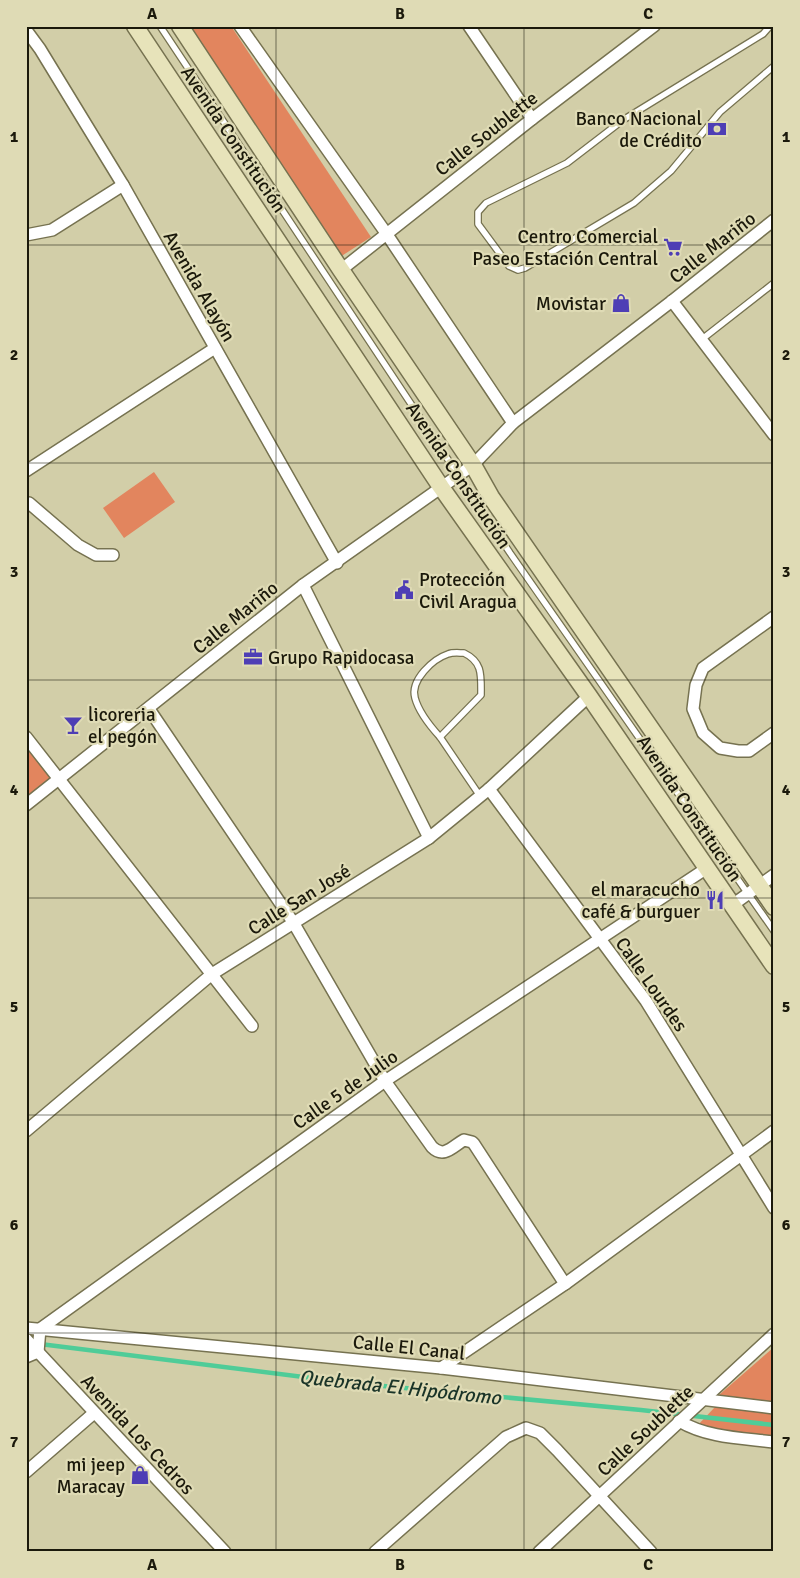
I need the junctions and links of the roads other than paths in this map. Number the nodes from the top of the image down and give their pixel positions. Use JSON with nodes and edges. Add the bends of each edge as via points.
{"nodes":[{"id":1,"x":135,"y":26,"type":"edge"},
{"id":2,"x":160,"y":26,"type":"edge"},
{"id":3,"x":180,"y":26,"type":"edge"},
{"id":4,"x":240,"y":26,"type":"edge"},
{"id":5,"x":469,"y":26,"type":"edge"},
{"id":6,"x":654,"y":26,"type":"edge"},
{"id":7,"x":770,"y":26,"type":"edge"},
{"id":8,"x":26,"y":30,"type":"edge"},
{"id":9,"x":774,"y":66,"type":"edge"},
{"id":10,"x":532,"y":119,"type":"junction"},
{"id":11,"x":122,"y":185,"type":"junction"},
{"id":12,"x":774,"y":220,"type":"edge"},
{"id":13,"x":386,"y":233,"type":"junction"},
{"id":14,"x":26,"y":235,"type":"edge"},
{"id":15,"x":340,"y":270,"type":"junction"},
{"id":16,"x":774,"y":283,"type":"edge"},
{"id":17,"x":672,"y":301,"type":"junction"},
{"id":18,"x":701,"y":340,"type":"junction"},
{"id":19,"x":215,"y":348,"type":"junction"},
{"id":20,"x":513,"y":423,"type":"junction"},
{"id":21,"x":774,"y":434,"type":"edge"},
{"id":22,"x":473,"y":465,"type":"junction"},
{"id":23,"x":26,"y":471,"type":"edge"},
{"id":24,"x":458,"y":476,"type":"junction"},
{"id":25,"x":441,"y":487,"type":"junction"},
{"id":26,"x":27,"y":503,"type":"edge"},
{"id":27,"x":113,"y":555,"type":"dead end"},
{"id":28,"x":337,"y":562,"type":"junction"},
{"id":29,"x":303,"y":585,"type":"junction"},
{"id":30,"x":774,"y":617,"type":"edge"},
{"id":31,"x":589,"y":696,"type":"junction"},
{"id":32,"x":149,"y":709,"type":"junction"},
{"id":33,"x":774,"y":733,"type":"edge"},
{"id":34,"x":26,"y":737,"type":"edge"},
{"id":35,"x":440,"y":737,"type":"junction"},
{"id":36,"x":59,"y":778,"type":"junction"},
{"id":37,"x":485,"y":792,"type":"junction"},
{"id":38,"x":26,"y":805,"type":"edge"},
{"id":39,"x":429,"y":838,"type":"junction"},
{"id":40,"x":707,"y":868,"type":"junction"},
{"id":41,"x":774,"y":875,"type":"edge"},
{"id":42,"x":754,"y":890,"type":"junction"},
{"id":43,"x":732,"y":906,"type":"junction"},
{"id":44,"x":774,"y":907,"type":"edge"},
{"id":45,"x":293,"y":922,"type":"junction"},
{"id":46,"x":774,"y":931,"type":"edge"},
{"id":47,"x":600,"y":940,"type":"junction"},
{"id":48,"x":774,"y":966,"type":"edge"},
{"id":49,"x":212,"y":974,"type":"junction"},
{"id":50,"x":252,"y":1026,"type":"dead end"},
{"id":51,"x":385,"y":1081,"type":"junction"},
{"id":52,"x":26,"y":1131,"type":"edge"},
{"id":53,"x":774,"y":1131,"type":"edge"},
{"id":54,"x":742,"y":1155,"type":"junction"},
{"id":55,"x":774,"y":1208,"type":"edge"},
{"id":56,"x":565,"y":1284,"type":"junction"},
{"id":57,"x":26,"y":1328,"type":"edge"},
{"id":58,"x":40,"y":1329,"type":"junction"},
{"id":59,"x":774,"y":1334,"type":"edge"},
{"id":60,"x":26,"y":1339,"type":"edge"},
{"id":61,"x":37,"y":1351,"type":"junction"},
{"id":62,"x":26,"y":1357,"type":"edge"},
{"id":63,"x":441,"y":1368,"type":"junction"},
{"id":64,"x":703,"y":1399,"type":"junction"},
{"id":65,"x":774,"y":1408,"type":"edge"},
{"id":66,"x":94,"y":1413,"type":"junction"},
{"id":67,"x":680,"y":1421,"type":"junction"},
{"id":68,"x":774,"y":1442,"type":"edge"},
{"id":69,"x":26,"y":1472,"type":"edge"},
{"id":70,"x":600,"y":1497,"type":"junction"},
{"id":71,"x":225,"y":1552,"type":"edge"},
{"id":72,"x":375,"y":1552,"type":"edge"},
{"id":73,"x":540,"y":1552,"type":"edge"},
{"id":74,"x":651,"y":1552,"type":"edge"}],
"edges":[{"from":1,"to":25,"type":"street","name":"Avenida Constitución"},
{"from":2,"to":24,"type":"lane"},
{"from":3,"to":15,"type":"street","name":"Avenida Constitución"},
{"from":4,"to":13,"type":"street"},
{"from":5,"to":10,"type":"street"},
{"from":6,"to":10,"type":"street","name":"Calle Soublette"},
{"from":7,"to":9,"type":"lane","via":[[763,34],[623,120],[567,163],[486,203],[478,212],[478,224],[509,266],[518,270],[526,268],[634,203],[671,171],[720,112]]},
{"from":8,"to":11,"type":"street","name":"Avenida Alayón"},
{"from":10,"to":13,"type":"street","name":"Calle Soublette"},
{"from":11,"to":14,"type":"street","via":[[52,230]]},
{"from":11,"to":19,"type":"street","name":"Avenida Alayón"},
{"from":12,"to":17,"type":"street","name":"Calle Mariño"},
{"from":13,"to":15,"type":"street","name":"Calle Soublette"},
{"from":13,"to":20,"type":"street"},
{"from":15,"to":22,"type":"street","name":"Avenida Constitución"},
{"from":16,"to":18,"type":"lane"},
{"from":17,"to":18,"type":"street"},
{"from":17,"to":20,"type":"street","name":"Calle Mariño"},
{"from":18,"to":21,"type":"street"},
{"from":19,"to":23,"type":"street"},
{"from":19,"to":28,"type":"street","name":"Avenida Alayón"},
{"from":20,"to":22,"type":"street","name":"Calle Mariño"},
{"from":22,"to":24,"type":"street","name":"Calle Mariño"},
{"from":22,"to":42,"type":"street","name":"Avenida Constitución","via":[[491,498]]},
{"from":24,"to":25,"type":"street","name":"Calle Mariño"},
{"from":24,"to":42,"type":"lane"},
{"from":25,"to":28,"type":"street","name":"Calle Mariño"},
{"from":25,"to":31,"type":"street","name":"Avenida Constitución"},
{"from":26,"to":27,"type":"street","via":[[78,545],[96,555]]},
{"from":28,"to":29,"type":"street","name":"Calle Mariño"},
{"from":29,"to":32,"type":"street","name":"Calle Mariño"},
{"from":29,"to":39,"type":"street"},
{"from":30,"to":33,"type":"street","via":[[702,668],[693,709],[703,732],[720,748],[749,751]]},
{"from":31,"to":37,"type":"street","name":"Calle San José"},
{"from":31,"to":40,"type":"street","name":"Avenida Constitución"},
{"from":32,"to":36,"type":"street","name":"Calle Mariño"},
{"from":32,"to":45,"type":"street"},
{"from":34,"to":36,"type":"street"},
{"from":35,"to":35,"type":"lane","via":[[426,722],[414,696],[418,676],[448,654],[464,652],[478,664],[481,695]]},
{"from":35,"to":37,"type":"lane"},
{"from":36,"to":38,"type":"street","name":"Calle Mariño"},
{"from":36,"to":49,"type":"street"},
{"from":37,"to":39,"type":"street","name":"Calle San José"},
{"from":37,"to":47,"type":"street","name":"Calle Lourdes"},
{"from":39,"to":45,"type":"street","name":"Calle San José"},
{"from":40,"to":43,"type":"street","name":"Avenida Constitución"},
{"from":40,"to":47,"type":"street","name":"Calle 5 de Julio"},
{"from":41,"to":42,"type":"street"},
{"from":42,"to":43,"type":"street"},
{"from":42,"to":44,"type":"street","name":"Avenida Constitución"},
{"from":42,"to":46,"type":"lane"},
{"from":43,"to":48,"type":"street","name":"Avenida Constitución"},
{"from":45,"to":49,"type":"street","name":"Calle San José"},
{"from":45,"to":51,"type":"street"},
{"from":47,"to":51,"type":"street","name":"Calle 5 de Julio"},
{"from":47,"to":54,"type":"street","name":"Calle Lourdes","via":[[646,1001]]},
{"from":49,"to":50,"type":"street"},
{"from":49,"to":52,"type":"street","name":"Calle San José"},
{"from":51,"to":56,"type":"street","via":[[435,1150],[446,1152],[464,1140],[474,1144]]},
{"from":51,"to":58,"type":"street","name":"Calle 5 de Julio"},
{"from":53,"to":54,"type":"street"},
{"from":54,"to":55,"type":"street","name":"Calle Lourdes"},
{"from":54,"to":56,"type":"street"},
{"from":56,"to":63,"type":"street"},
{"from":57,"to":58,"type":"street","name":"Calle El Canal"},
{"from":58,"to":61,"type":"street"},
{"from":58,"to":63,"type":"street","name":"Calle El Canal"},
{"from":59,"to":64,"type":"street","name":"Calle Soublette"},
{"from":60,"to":61,"type":"street","name":"Avenida Los Cedros"},
{"from":61,"to":62,"type":"street"},
{"from":61,"to":66,"type":"street","name":"Avenida Los Cedros"},
{"from":63,"to":64,"type":"street","name":"Calle El Canal"},
{"from":64,"to":65,"type":"street","name":"Calle El Canal"},
{"from":64,"to":67,"type":"street","name":"Calle Soublette"},
{"from":66,"to":69,"type":"street"},
{"from":66,"to":71,"type":"street","name":"Avenida Los Cedros"},
{"from":67,"to":68,"type":"street","via":[[706,1434]]},
{"from":67,"to":70,"type":"street","name":"Calle Soublette"},
{"from":70,"to":72,"type":"street","via":[[540,1433],[526,1428],[506,1437]]},
{"from":70,"to":73,"type":"street","name":"Calle Soublette"},
{"from":70,"to":74,"type":"street"}]}
